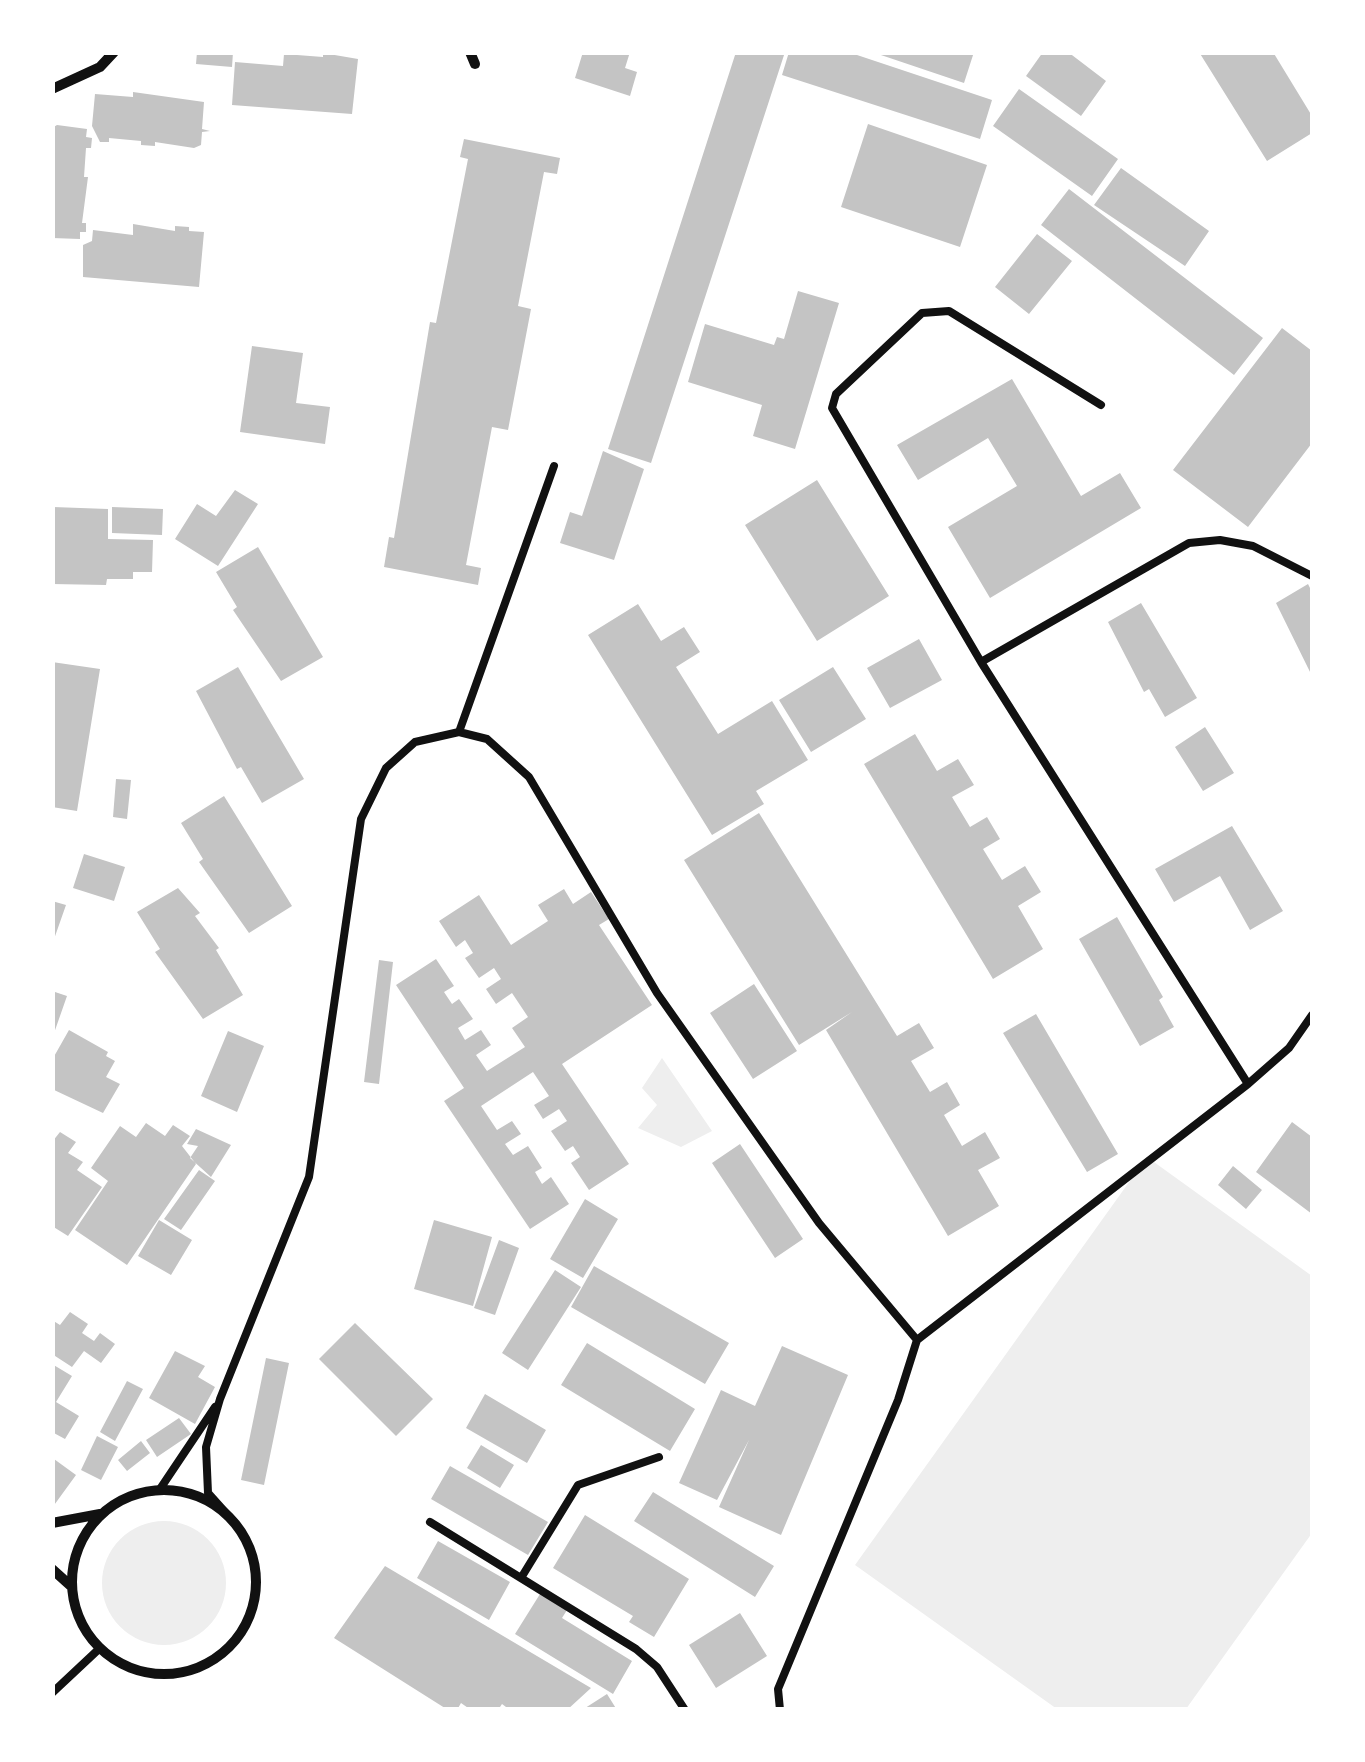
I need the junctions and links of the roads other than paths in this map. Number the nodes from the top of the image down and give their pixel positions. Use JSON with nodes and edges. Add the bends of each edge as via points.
{"nodes":[{"id":1,"x":114,"y":52,"type":"edge"},
{"id":2,"x":52,"y":89,"type":"edge"},
{"id":3,"x":1101,"y":405,"type":"dead end"},
{"id":4,"x":554,"y":466,"type":"dead end"},
{"id":5,"x":1312,"y":576,"type":"edge"},
{"id":6,"x":981,"y":662,"type":"junction"},
{"id":7,"x":459,"y":732,"type":"junction"},
{"id":8,"x":1312,"y":1015,"type":"edge"},
{"id":9,"x":1248,"y":1084,"type":"junction"},
{"id":10,"x":916,"y":1340,"type":"junction"},
{"id":11,"x":220,"y":1399,"type":"junction"},
{"id":12,"x":659,"y":1457,"type":"dead end"},
{"id":13,"x":160,"y":1489,"type":"junction"},
{"id":14,"x":101,"y":1514,"type":"junction"},
{"id":15,"x":234,"y":1522,"type":"junction"},
{"id":16,"x":430,"y":1522,"type":"dead end"},
{"id":17,"x":52,"y":1523,"type":"edge"},
{"id":18,"x":52,"y":1569,"type":"edge"},
{"id":19,"x":521,"y":1578,"type":"junction"},
{"id":20,"x":72,"y":1588,"type":"junction"},
{"id":21,"x":100,"y":1648,"type":"junction"},
{"id":22,"x":52,"y":1692,"type":"edge"},
{"id":23,"x":685,"y":1710,"type":"edge"},
{"id":24,"x":780,"y":1710,"type":"edge"}],
"edges":[{"from":1,"to":2,"type":"street","via":[[100,67]]},
{"from":3,"to":6,"type":"lane","via":[[948,311],[922,313],[836,394],[832,408],[857,455]]},
{"from":4,"to":7,"type":"lane"},
{"from":5,"to":6,"type":"lane","via":[[1253,546],[1189,543]]},
{"from":6,"to":9,"type":"lane"},
{"from":7,"to":10,"type":"lane","via":[[487,740],[530,778],[657,993],[819,1223]]},
{"from":7,"to":11,"type":"lane","via":[[414,742],[386,768],[361,819],[309,1176]]},
{"from":8,"to":9,"type":"lane","via":[[1289,1048]]},
{"from":9,"to":10,"type":"lane"},
{"from":10,"to":24,"type":"lane","via":[[898,1400],[778,1689]]},
{"from":11,"to":13,"type":"lane"},
{"from":11,"to":15,"type":"lane","via":[[204,1470],[208,1493]]},
{"from":12,"to":19,"type":"lane","via":[[578,1485]]},
{"from":13,"to":14,"type":"street","via":[[118,1501]]},
{"from":13,"to":15,"type":"street","via":[[201,1498]]},
{"from":14,"to":17,"type":"street"},
{"from":14,"to":20,"type":"street","via":[[74,1560]]},
{"from":15,"to":21,"type":"street","via":[[249,1546],[255,1587],[245,1627],[228,1649],[205,1665],[150,1673]]},
{"from":16,"to":19,"type":"lane"},
{"from":18,"to":20,"type":"street"},
{"from":19,"to":23,"type":"lane","via":[[636,1649],[657,1667]]},
{"from":20,"to":21,"type":"street","via":[[80,1621]]},
{"from":21,"to":22,"type":"lane"}]}
